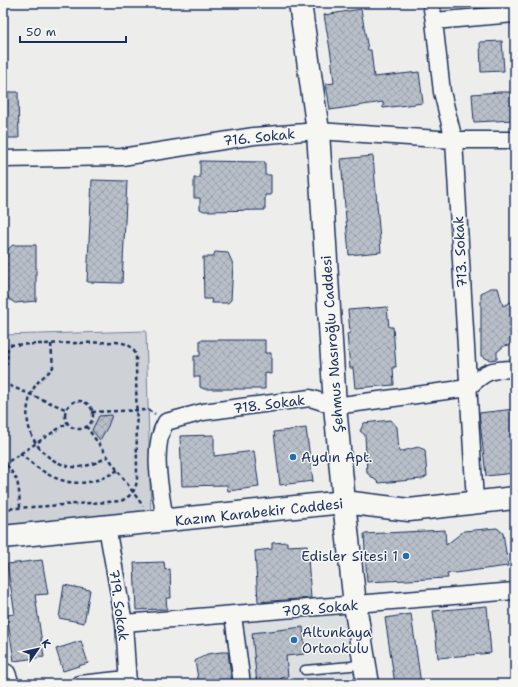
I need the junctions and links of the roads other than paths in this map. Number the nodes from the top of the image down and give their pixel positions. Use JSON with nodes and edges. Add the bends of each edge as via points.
{"nodes":[{"id":1,"x":300,"y":3,"type":"edge"},
{"id":2,"x":431,"y":3,"type":"edge"},
{"id":3,"x":515,"y":14,"type":"edge"},
{"id":4,"x":434,"y":21,"type":"junction"},
{"id":5,"x":318,"y":131,"type":"junction"},
{"id":6,"x":454,"y":140,"type":"junction"},
{"id":7,"x":515,"y":140,"type":"edge"},
{"id":8,"x":3,"y":159,"type":"edge"},
{"id":9,"x":515,"y":369,"type":"edge"},
{"id":10,"x":468,"y":388,"type":"junction"},
{"id":11,"x":335,"y":406,"type":"junction"},
{"id":12,"x":515,"y":498,"type":"edge"},
{"id":13,"x":344,"y":502,"type":"junction"},
{"id":14,"x":475,"y":502,"type":"junction"},
{"id":15,"x":160,"y":522,"type":"junction"},
{"id":16,"x":107,"y":527,"type":"junction"},
{"id":17,"x":3,"y":537,"type":"edge"},
{"id":18,"x":515,"y":591,"type":"edge"},
{"id":19,"x":355,"y":605,"type":"junction"},
{"id":20,"x":233,"y":615,"type":"junction"},
{"id":21,"x":124,"y":623,"type":"junction"},
{"id":22,"x":364,"y":663,"type":"junction"},
{"id":23,"x":305,"y":670,"type":"dead end"},
{"id":24,"x":3,"y":671,"type":"edge"},
{"id":25,"x":128,"y":681,"type":"edge"},
{"id":26,"x":12,"y":684,"type":"edge"},
{"id":27,"x":80,"y":684,"type":"edge"},
{"id":28,"x":242,"y":684,"type":"edge"},
{"id":29,"x":368,"y":684,"type":"edge"}],
"edges":[{"from":1,"to":5,"type":"street","name":"Şehmus Nasıroğlu Caddesi"},
{"from":2,"to":4,"type":"street","name":"713. Sokak"},
{"from":3,"to":4,"type":"street"},
{"from":4,"to":6,"type":"street","name":"713. Sokak","via":[[442,92]]},
{"from":5,"to":6,"type":"street","name":"716. Sokak"},
{"from":5,"to":8,"type":"street","name":"716. Sokak","via":[[254,136],[122,157]]},
{"from":5,"to":11,"type":"street","name":"Şehmus Nasıroğlu Caddesi"},
{"from":6,"to":7,"type":"street","name":"716. Sokak"},
{"from":6,"to":10,"type":"street","name":"713. Sokak"},
{"from":9,"to":10,"type":"street","via":[[497,369],[480,376]]},
{"from":10,"to":11,"type":"street","name":"718. Sokak"},
{"from":10,"to":14,"type":"street","name":"713. Sokak"},
{"from":11,"to":13,"type":"street","name":"Şehmus Nasıroğlu Caddesi"},
{"from":11,"to":15,"type":"street","name":"718. Sokak","via":[[310,398],[203,412],[166,422],[161,430],[157,458]]},
{"from":12,"to":14,"type":"street","name":"Kazım Karabekir Caddesi"},
{"from":13,"to":14,"type":"street","name":"Kazım Karabekir Caddesi","via":[[409,510]]},
{"from":13,"to":15,"type":"street","name":"Kazım Karabekir Caddesi"},
{"from":13,"to":19,"type":"street","name":"Şehmus Nasıroğlu Caddesi"},
{"from":15,"to":16,"type":"street","name":"Kazım Karabekir Caddesi"},
{"from":16,"to":17,"type":"street","name":"Kazım Karabekir Caddesi"},
{"from":16,"to":21,"type":"street","name":"719. Sokak"},
{"from":18,"to":19,"type":"street","name":"708. Sokak"},
{"from":19,"to":20,"type":"street","name":"708. Sokak"},
{"from":19,"to":22,"type":"street","name":"Şehmus Nasıroğlu Caddesi"},
{"from":20,"to":21,"type":"street","name":"708. Sokak"},
{"from":20,"to":28,"type":"street"},
{"from":21,"to":25,"type":"street","name":"719. Sokak"},
{"from":22,"to":23,"type":"lane"},
{"from":22,"to":29,"type":"street","name":"Şehmus Nasıroğlu Caddesi"},
{"from":24,"to":26,"type":"street","via":[[7,673]]},
{"from":25,"to":27,"type":"street"}]}
